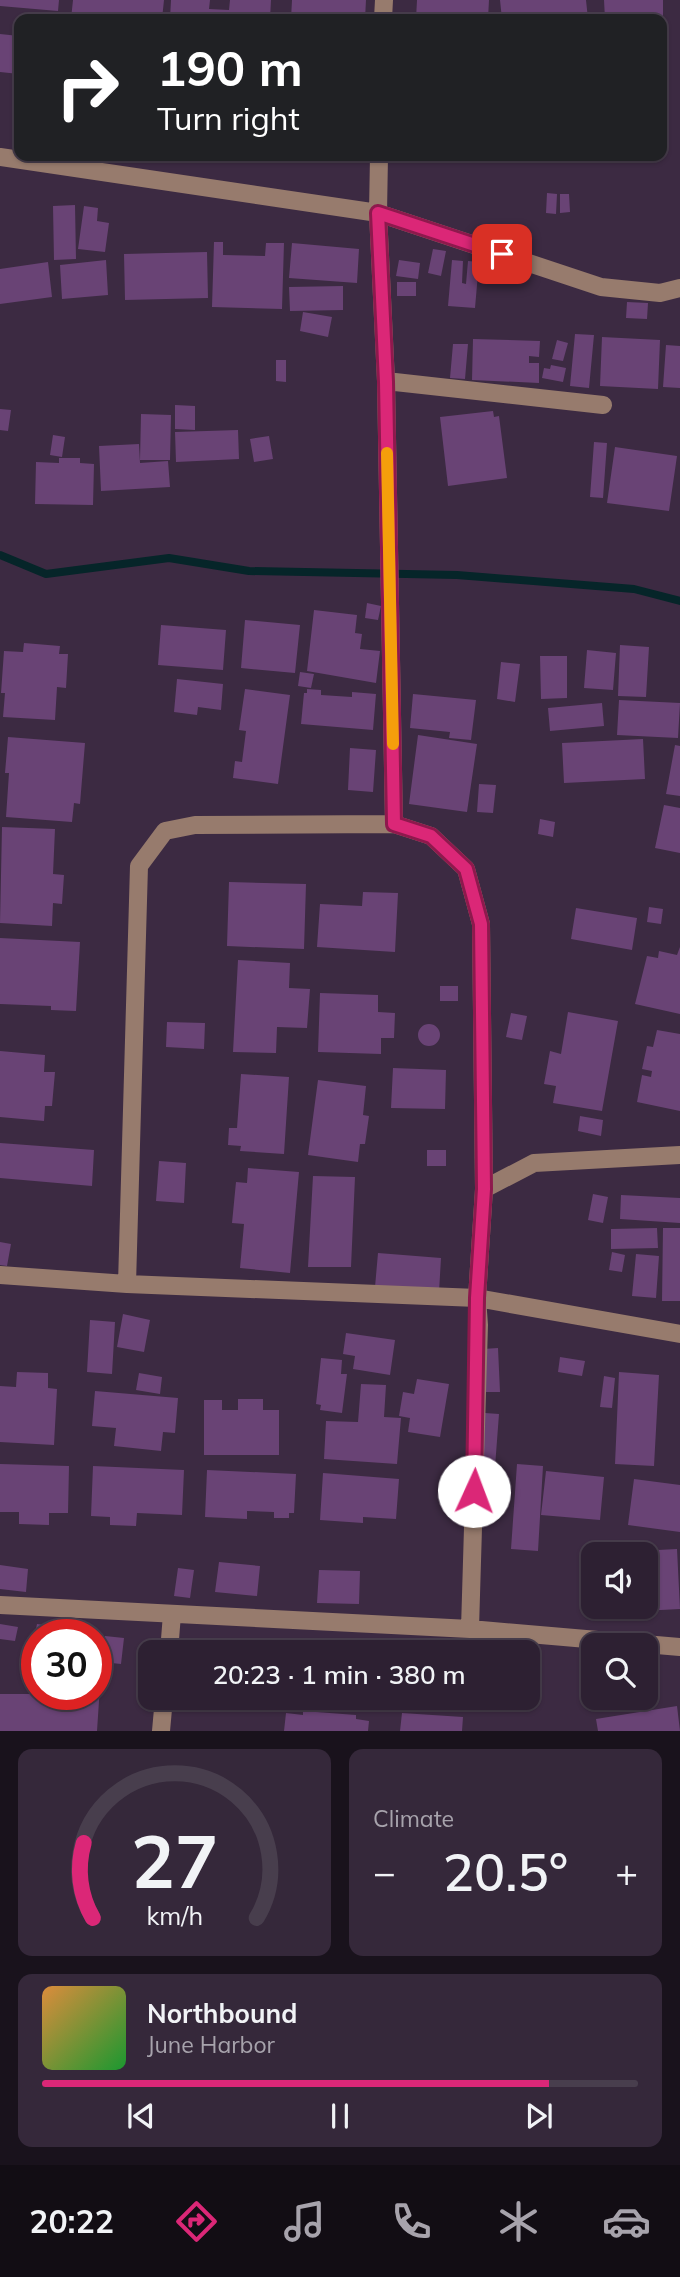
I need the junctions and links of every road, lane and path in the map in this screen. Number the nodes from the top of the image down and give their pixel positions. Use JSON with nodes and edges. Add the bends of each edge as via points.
{"nodes":[{"id":1,"x":27,"y":161,"type":"edge"},
{"id":2,"x":380,"y":161,"type":"edge"},
{"id":3,"x":378,"y":213,"type":"junction"},
{"id":4,"x":680,"y":288,"type":"edge"},
{"id":5,"x":386,"y":382,"type":"junction"},
{"id":6,"x":603,"y":405,"type":"dead end"},
{"id":7,"x":394,"y":824,"type":"junction"},
{"id":8,"x":680,"y":1155,"type":"edge"},
{"id":9,"x":484,"y":1189,"type":"junction"},
{"id":10,"x":0,"y":1275,"type":"edge"},
{"id":11,"x":127,"y":1283,"type":"junction"},
{"id":12,"x":477,"y":1298,"type":"junction"},
{"id":13,"x":680,"y":1334,"type":"edge"},
{"id":14,"x":0,"y":1605,"type":"edge"},
{"id":15,"x":172,"y":1614,"type":"junction"},
{"id":16,"x":470,"y":1629,"type":"junction"},
{"id":17,"x":170,"y":1640,"type":"edge"},
{"id":18,"x":680,"y":1647,"type":"edge"},
{"id":19,"x":163,"y":1710,"type":"edge"},
{"id":20,"x":161,"y":1731,"type":"edge"}],
"edges":[{"from":1,"to":3,"type":"street"},
{"from":2,"to":3,"type":"street"},
{"from":3,"to":4,"type":"street","via":[[601,287],[660,293]]},
{"from":3,"to":5,"type":"street"},
{"from":5,"to":6,"type":"street"},
{"from":5,"to":7,"type":"street"},
{"from":7,"to":9,"type":"street","via":[[431,836],[466,869],[481,924]]},
{"from":7,"to":11,"type":"street","via":[[195,825],[165,831],[139,866]]},
{"from":8,"to":9,"type":"street","via":[[534,1164]]},
{"from":9,"to":12,"type":"street"},
{"from":10,"to":11,"type":"street"},
{"from":11,"to":12,"type":"street"},
{"from":12,"to":13,"type":"street"},
{"from":12,"to":16,"type":"street"},
{"from":14,"to":15,"type":"street"},
{"from":15,"to":16,"type":"street"},
{"from":15,"to":17,"type":"street"},
{"from":16,"to":18,"type":"street"},
{"from":19,"to":20,"type":"street"}]}
